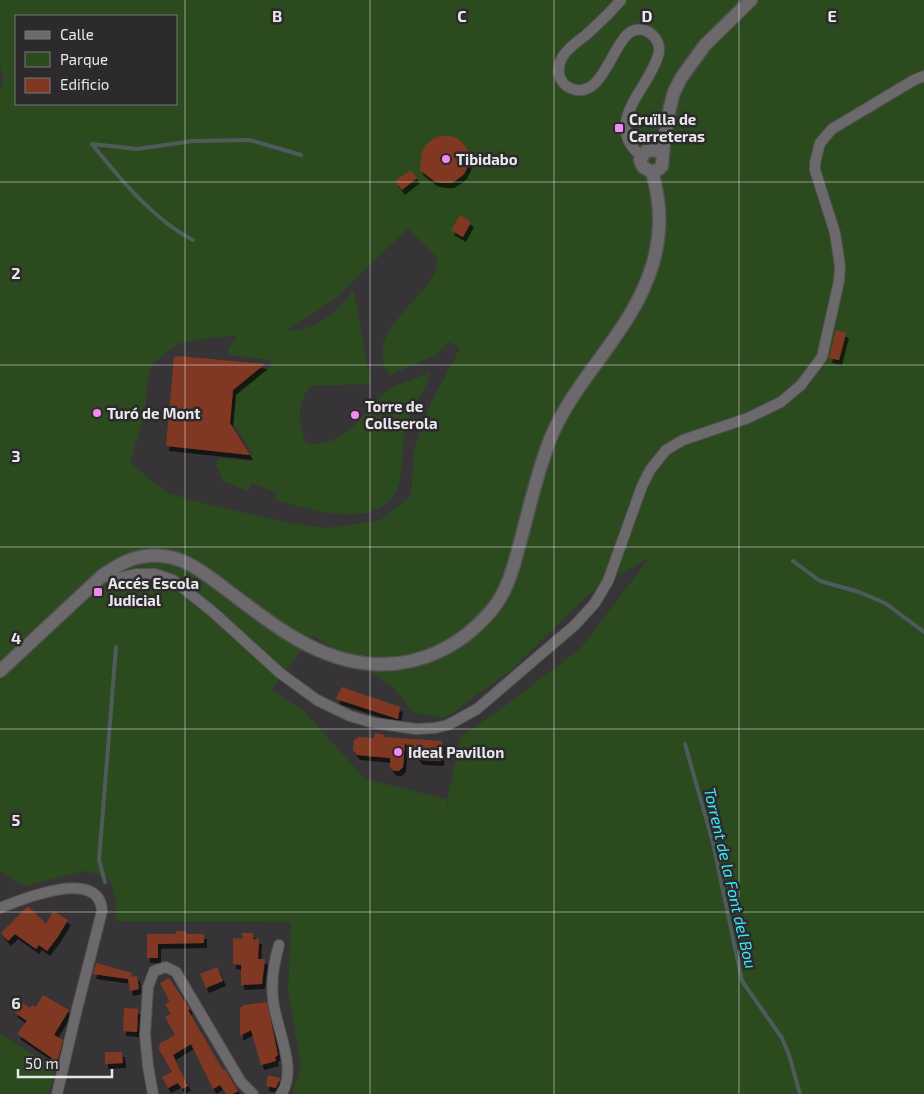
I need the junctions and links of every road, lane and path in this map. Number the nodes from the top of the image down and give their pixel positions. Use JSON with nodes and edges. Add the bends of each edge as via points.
{"nodes":[{"id":1,"x":621,"y":0,"type":"edge"},
{"id":2,"x":751,"y":0,"type":"edge"},
{"id":3,"x":924,"y":76,"type":"edge"},
{"id":4,"x":662,"y":154,"type":"junction"},
{"id":5,"x":641,"y":156,"type":"junction"},
{"id":6,"x":652,"y":172,"type":"junction"},
{"id":7,"x":103,"y":575,"type":"junction"},
{"id":8,"x":0,"y":671,"type":"edge"},
{"id":9,"x":0,"y":908,"type":"edge"},
{"id":10,"x":279,"y":945,"type":"dead end"},
{"id":11,"x":57,"y":1094,"type":"edge"},
{"id":12,"x":152,"y":1094,"type":"edge"},
{"id":13,"x":253,"y":1094,"type":"edge"},
{"id":14,"x":281,"y":1094,"type":"edge"}],
"edges":[{"from":1,"to":5,"type":"street","via":[[568,50],[560,62],[559,73],[571,89],[592,87],[628,34],[642,30],[652,34],[658,42],[659,55],[633,104],[625,128],[629,144]]},
{"from":2,"to":4,"type":"street","via":[[705,46],[681,78],[670,107]]},
{"from":3,"to":7,"type":"street","via":[[832,129],[817,150],[815,170],[835,233],[840,266],[824,350],[818,363],[801,385],[781,402],[748,418],[674,444],[660,456],[642,486],[600,595],[575,625],[477,709],[448,725],[425,729],[388,726],[350,716],[317,700],[280,673],[173,580],[155,574],[114,579]]},
{"from":4,"to":5,"type":"street","via":[[649,149]]},
{"from":4,"to":6,"type":"street","via":[[662,166]]},
{"from":5,"to":6,"type":"street","via":[[643,167]]},
{"from":6,"to":7,"type":"street","via":[[659,197],[659,229],[644,291],[552,435],[506,588],[493,609],[466,636],[446,649],[415,661],[383,665],[358,663],[329,655],[292,636],[182,560],[143,556],[122,562]]},
{"from":7,"to":8,"type":"street"},
{"from":9,"to":11,"type":"street","via":[[39,894],[76,888],[93,892],[102,906]]},
{"from":10,"to":14,"type":"street","via":[[272,989],[288,1069],[287,1083]]},
{"from":12,"to":13,"type":"street","via":[[145,1043],[148,987],[154,972],[166,967],[176,972],[241,1082]]}]}
